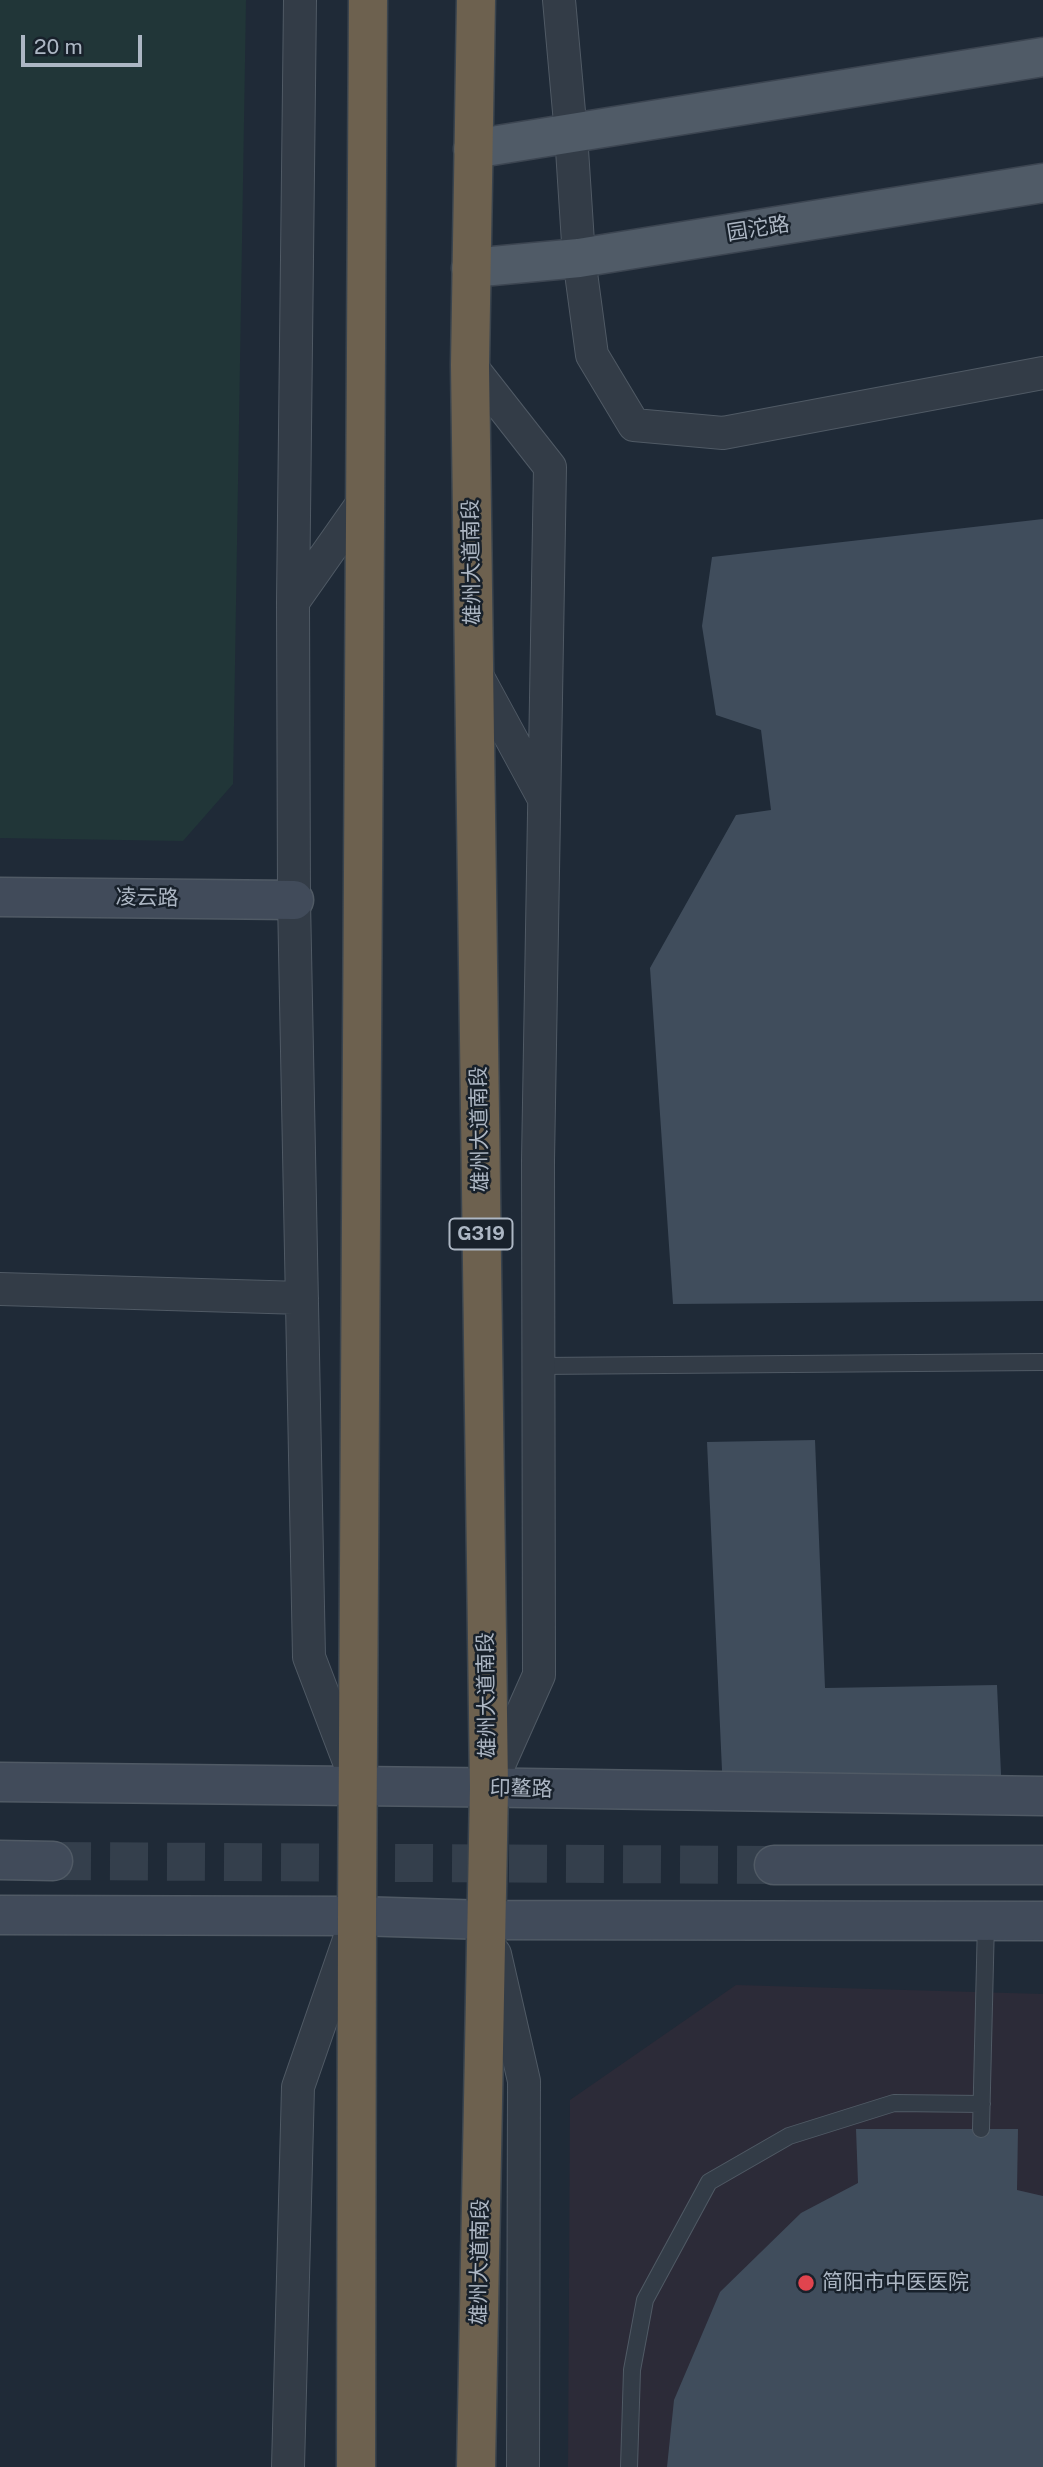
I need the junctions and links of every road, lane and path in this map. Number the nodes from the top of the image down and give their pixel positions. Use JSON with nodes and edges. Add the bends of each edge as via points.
{"nodes":[{"id":1,"x":300,"y":0,"type":"edge"},
{"id":2,"x":369,"y":0,"type":"edge"},
{"id":3,"x":476,"y":0,"type":"edge"},
{"id":4,"x":559,"y":0,"type":"edge"},
{"id":5,"x":1043,"y":57,"type":"edge"},
{"id":6,"x":572,"y":134,"type":"junction"},
{"id":7,"x":473,"y":149,"type":"junction"},
{"id":8,"x":1043,"y":183,"type":"edge"},
{"id":9,"x":579,"y":258,"type":"junction"},
{"id":10,"x":471,"y":268,"type":"junction"},
{"id":11,"x":470,"y":365,"type":"junction"},
{"id":12,"x":1043,"y":373,"type":"edge"},
{"id":13,"x":364,"y":501,"type":"junction"},
{"id":14,"x":293,"y":602,"type":"junction"},
{"id":15,"x":473,"y":669,"type":"junction"},
{"id":16,"x":545,"y":801,"type":"junction"},
{"id":17,"x":0,"y":897,"type":"edge"},
{"id":18,"x":294,"y":900,"type":"junction"},
{"id":19,"x":0,"y":1289,"type":"edge"},
{"id":20,"x":302,"y":1298,"type":"junction"},
{"id":21,"x":1043,"y":1362,"type":"edge"},
{"id":22,"x":539,"y":1366,"type":"junction"},
{"id":23,"x":0,"y":1782,"type":"edge"},
{"id":24,"x":358,"y":1784,"type":"junction"},
{"id":25,"x":489,"y":1788,"type":"junction"},
{"id":26,"x":1043,"y":1796,"type":"edge"},
{"id":27,"x":0,"y":1860,"type":"edge"},
{"id":28,"x":53,"y":1861,"type":"tunnel mouth"},
{"id":29,"x":774,"y":1865,"type":"tunnel mouth"},
{"id":30,"x":1043,"y":1865,"type":"edge"},
{"id":31,"x":0,"y":1915,"type":"edge"},
{"id":32,"x":356,"y":1916,"type":"junction"},
{"id":33,"x":487,"y":1920,"type":"junction"},
{"id":34,"x":986,"y":1921,"type":"junction"},
{"id":35,"x":1043,"y":1921,"type":"edge"},
{"id":36,"x":982,"y":2104,"type":"junction"},
{"id":37,"x":981,"y":2129,"type":"dead end"},
{"id":38,"x":288,"y":2467,"type":"edge"},
{"id":39,"x":356,"y":2467,"type":"edge"},
{"id":40,"x":476,"y":2467,"type":"edge"},
{"id":41,"x":523,"y":2467,"type":"edge"},
{"id":42,"x":629,"y":2467,"type":"edge"}],
"edges":[{"from":1,"to":14,"type":"street"},
{"from":2,"to":13,"type":"highway"},
{"from":3,"to":7,"type":"highway","name":"雄州大道南段","number":"G319"},
{"from":4,"to":6,"type":"street"},
{"from":5,"to":6,"type":"main road"},
{"from":6,"to":7,"type":"main road"},
{"from":6,"to":9,"type":"street"},
{"from":7,"to":10,"type":"highway","name":"雄州大道南段","number":"G319"},
{"from":8,"to":9,"type":"main road","name":"园沱路"},
{"from":9,"to":10,"type":"main road","name":"园沱路"},
{"from":9,"to":12,"type":"street","via":[[592,355],[634,425],[723,433]]},
{"from":10,"to":11,"type":"highway","name":"雄州大道南段","number":"G319"},
{"from":11,"to":15,"type":"highway","name":"雄州大道南段","number":"G319"},
{"from":11,"to":16,"type":"street","via":[[550,467]]},
{"from":13,"to":14,"type":"street"},
{"from":13,"to":24,"type":"highway"},
{"from":14,"to":18,"type":"street"},
{"from":15,"to":16,"type":"street"},
{"from":15,"to":25,"type":"highway","name":"雄州大道南段","number":"G319"},
{"from":16,"to":22,"type":"street"},
{"from":17,"to":18,"type":"street","name":"凌云路"},
{"from":18,"to":20,"type":"street"},
{"from":19,"to":20,"type":"street"},
{"from":20,"to":24,"type":"street","via":[[309,1657]]},
{"from":21,"to":22,"type":"lane"},
{"from":22,"to":25,"type":"street","via":[[540,1675]]},
{"from":23,"to":24,"type":"street","name":"印鳌路"},
{"from":24,"to":25,"type":"street","name":"印鳌路"},
{"from":24,"to":32,"type":"highway"},
{"from":25,"to":26,"type":"street","name":"印鳌路"},
{"from":25,"to":33,"type":"highway","name":"雄州大道南段","number":"G319"},
{"from":27,"to":28,"type":"street"},
{"from":29,"to":30,"type":"street"},
{"from":31,"to":32,"type":"street"},
{"from":32,"to":33,"type":"street"},
{"from":32,"to":38,"type":"street","via":[[298,2087]]},
{"from":32,"to":39,"type":"highway"},
{"from":33,"to":34,"type":"street"},
{"from":33,"to":40,"type":"highway","name":"雄州大道南段","number":"G319"},
{"from":33,"to":41,"type":"street","via":[[524,2081]]},
{"from":34,"to":35,"type":"street"},
{"from":34,"to":36,"type":"lane"},
{"from":36,"to":37,"type":"lane"},
{"from":36,"to":42,"type":"lane","via":[[894,2104],[789,2136],[709,2182],[645,2300],[632,2370]]}]}
